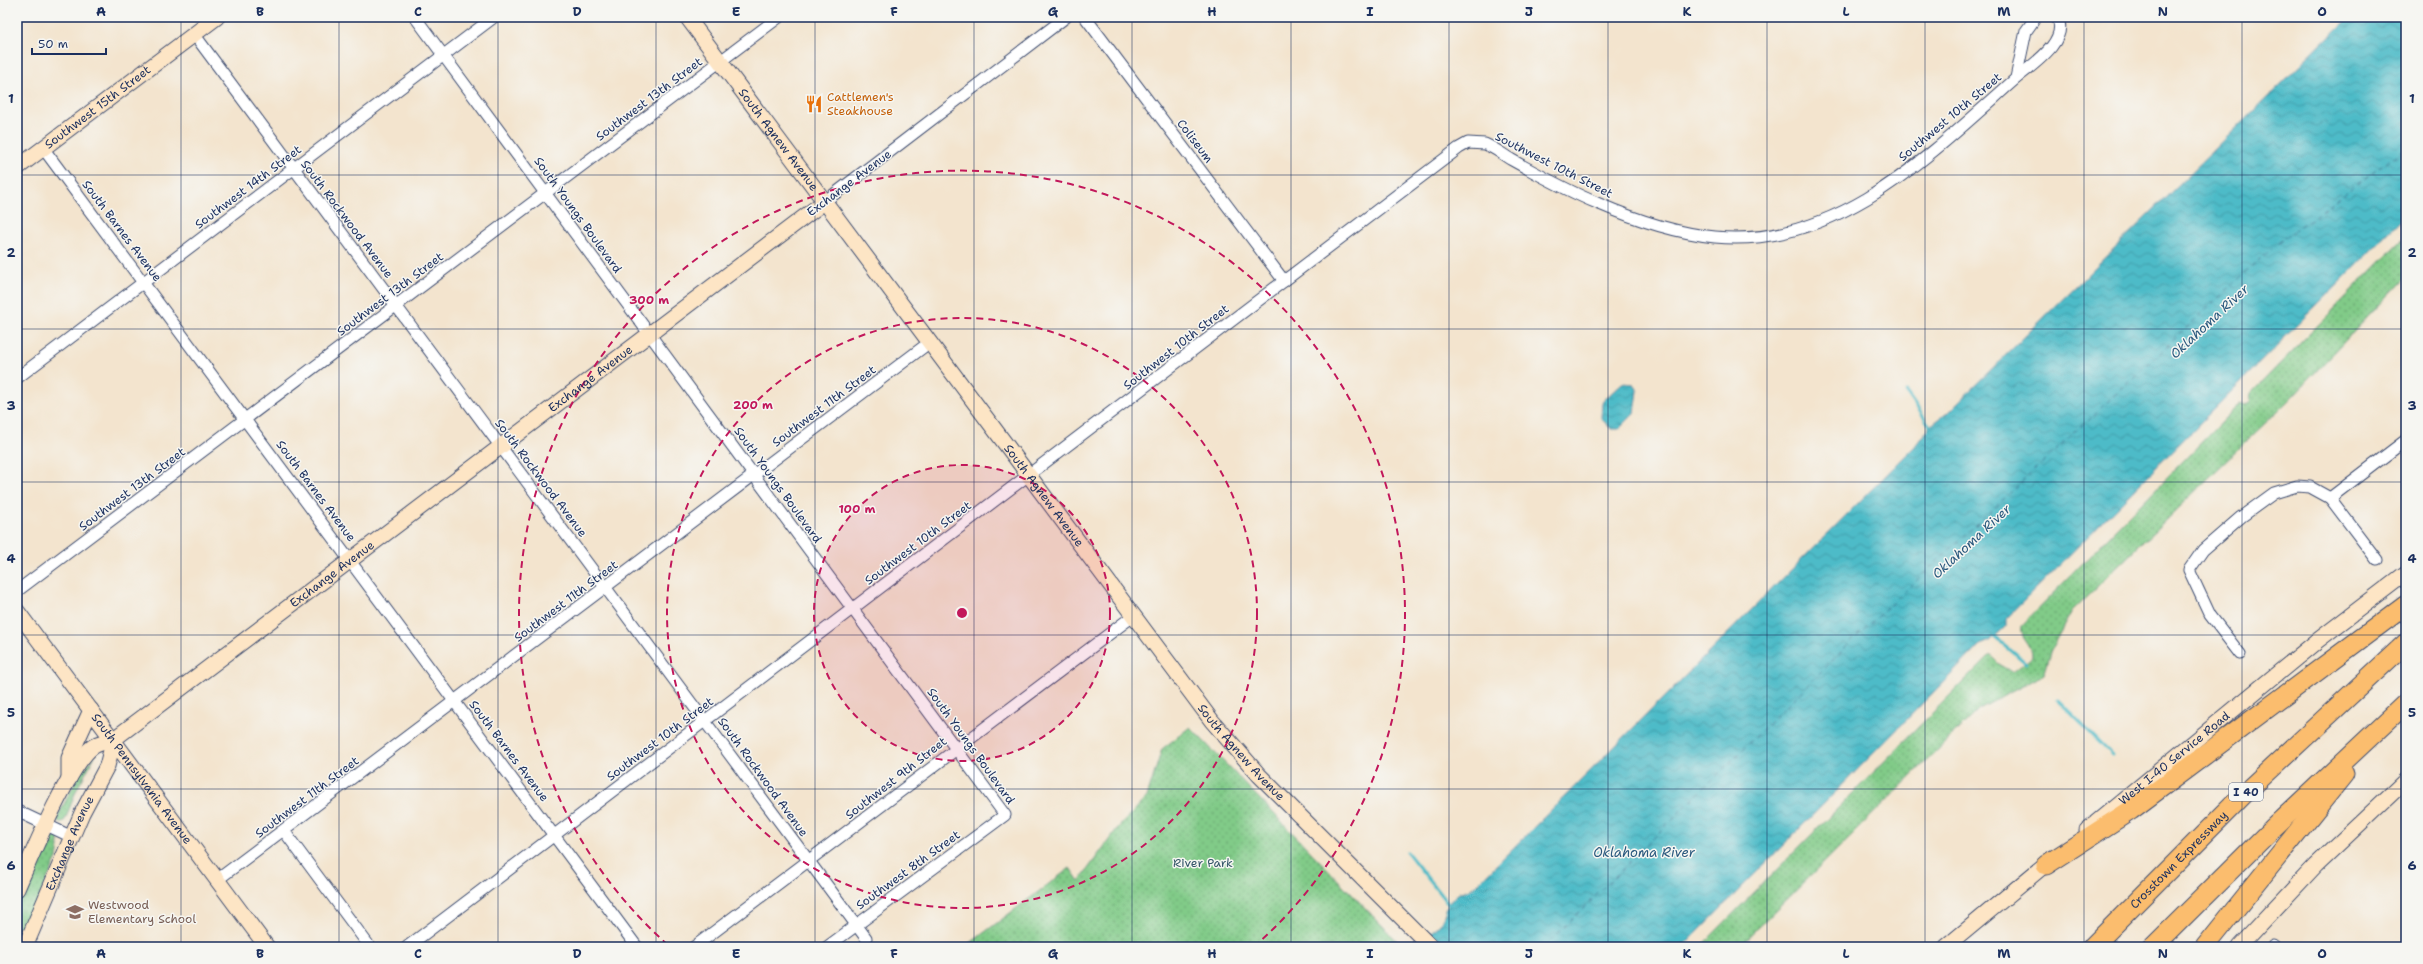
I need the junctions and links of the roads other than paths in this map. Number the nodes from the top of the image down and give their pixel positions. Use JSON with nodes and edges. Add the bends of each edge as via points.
{"nodes":[{"id":1,"x":217,"y":17,"type":"edge"},
{"id":2,"x":415,"y":17,"type":"edge"},
{"id":3,"x":494,"y":17,"type":"edge"},
{"id":4,"x":687,"y":17,"type":"edge"},
{"id":5,"x":779,"y":17,"type":"edge"},
{"id":6,"x":1066,"y":17,"type":"edge"},
{"id":7,"x":1085,"y":17,"type":"edge"},
{"id":8,"x":2036,"y":17,"type":"edge"},
{"id":9,"x":2057,"y":17,"type":"edge"},
{"id":10,"x":194,"y":34,"type":"junction"},
{"id":11,"x":443,"y":55,"type":"junction"},
{"id":12,"x":720,"y":62,"type":"junction"},
{"id":13,"x":2016,"y":78,"type":"junction"},
{"id":14,"x":44,"y":148,"type":"junction"},
{"id":15,"x":17,"y":168,"type":"edge"},
{"id":16,"x":294,"y":168,"type":"junction"},
{"id":17,"x":546,"y":193,"type":"junction"},
{"id":18,"x":824,"y":202,"type":"junction"},
{"id":19,"x":1284,"y":281,"type":"junction"},
{"id":20,"x":143,"y":282,"type":"junction"},
{"id":21,"x":396,"y":306,"type":"junction"},
{"id":22,"x":650,"y":334,"type":"junction"},
{"id":23,"x":930,"y":342,"type":"junction"},
{"id":24,"x":17,"y":378,"type":"edge"},
{"id":25,"x":245,"y":420,"type":"junction"},
{"id":26,"x":2406,"y":440,"type":"edge"},
{"id":27,"x":501,"y":446,"type":"junction"},
{"id":28,"x":755,"y":475,"type":"junction"},
{"id":29,"x":1029,"y":477,"type":"junction"},
{"id":30,"x":2330,"y":498,"type":"junction"},
{"id":31,"x":351,"y":560,"type":"junction"},
{"id":32,"x":2377,"y":560,"type":"dead end"},
{"id":33,"x":2406,"y":573,"type":"edge"},
{"id":34,"x":606,"y":587,"type":"junction"},
{"id":35,"x":17,"y":591,"type":"edge"},
{"id":36,"x":2406,"y":606,"type":"edge"},
{"id":37,"x":852,"y":609,"type":"junction"},
{"id":38,"x":17,"y":611,"type":"edge"},
{"id":39,"x":1133,"y":616,"type":"junction"},
{"id":40,"x":2406,"y":643,"type":"edge"},
{"id":41,"x":2240,"y":654,"type":"dead end"},
{"id":42,"x":455,"y":701,"type":"junction"},
{"id":43,"x":2406,"y":703,"type":"edge"},
{"id":44,"x":91,"y":710,"type":"junction"},
{"id":45,"x":2390,"y":717,"type":"junction"},
{"id":46,"x":705,"y":721,"type":"junction"},
{"id":47,"x":114,"y":740,"type":"junction"},
{"id":48,"x":957,"y":747,"type":"junction"},
{"id":49,"x":69,"y":780,"type":"junction"},
{"id":50,"x":2406,"y":780,"type":"edge"},
{"id":51,"x":17,"y":811,"type":"edge"},
{"id":52,"x":1005,"y":815,"type":"joint"},
{"id":53,"x":46,"y":824,"type":"junction"},
{"id":54,"x":284,"y":831,"type":"junction"},
{"id":55,"x":555,"y":836,"type":"junction"},
{"id":56,"x":72,"y":837,"type":"junction"},
{"id":57,"x":808,"y":862,"type":"junction"},
{"id":58,"x":2046,"y":865,"type":"junction"},
{"id":59,"x":217,"y":880,"type":"junction"},
{"id":60,"x":17,"y":889,"type":"edge"},
{"id":61,"x":857,"y":924,"type":"junction"},
{"id":62,"x":866,"y":938,"type":"dead end"},
{"id":63,"x":25,"y":947,"type":"edge"},
{"id":64,"x":267,"y":947,"type":"edge"},
{"id":65,"x":370,"y":947,"type":"edge"},
{"id":66,"x":407,"y":947,"type":"edge"},
{"id":67,"x":637,"y":947,"type":"edge"},
{"id":68,"x":694,"y":947,"type":"edge"},
{"id":69,"x":827,"y":947,"type":"edge"},
{"id":70,"x":1431,"y":947,"type":"edge"},
{"id":71,"x":1946,"y":947,"type":"edge"},
{"id":72,"x":2092,"y":947,"type":"edge"},
{"id":73,"x":2153,"y":947,"type":"edge"},
{"id":74,"x":2205,"y":947,"type":"edge"},
{"id":75,"x":2239,"y":947,"type":"edge"}],
"edges":[{"from":1,"to":10,"type":"main road","name":"Southwest 15th Street"},
{"from":2,"to":11,"type":"street","name":"South Youngs Boulevard"},
{"from":3,"to":11,"type":"street","name":"Southwest 14th Street"},
{"from":4,"to":12,"type":"main road","name":"South Agnew Avenue"},
{"from":5,"to":12,"type":"street","name":"Southwest 13th Street"},
{"from":6,"to":18,"type":"street","name":"Exchange Avenue"},
{"from":7,"to":19,"type":"street","name":"Coliseum"},
{"from":8,"to":13,"type":"street","name":"Southwest 10th Street","via":[[2026,30]]},
{"from":9,"to":13,"type":"street","name":"Southwest 10th Street","via":[[2060,26],[2053,45]]},
{"from":10,"to":14,"type":"main road","name":"Southwest 15th Street"},
{"from":10,"to":16,"type":"street","name":"South Rockwood Avenue"},
{"from":11,"to":16,"type":"street","name":"Southwest 14th Street"},
{"from":11,"to":17,"type":"street","name":"South Youngs Boulevard"},
{"from":12,"to":17,"type":"street","name":"Southwest 13th Street"},
{"from":12,"to":18,"type":"main road","name":"South Agnew Avenue"},
{"from":13,"to":19,"type":"street","name":"Southwest 10th Street","via":[[1946,141],[1887,186],[1838,215],[1801,228],[1733,238],[1674,230],[1580,196],[1494,148],[1477,142],[1459,148]]},
{"from":14,"to":15,"type":"main road","name":"Southwest 15th Street"},
{"from":14,"to":20,"type":"street","name":"South Barnes Avenue"},
{"from":16,"to":20,"type":"street","name":"Southwest 14th Street"},
{"from":16,"to":21,"type":"street","name":"South Rockwood Avenue"},
{"from":17,"to":21,"type":"street","name":"Southwest 13th Street"},
{"from":17,"to":22,"type":"street","name":"South Youngs Boulevard"},
{"from":18,"to":22,"type":"main road","name":"Exchange Avenue"},
{"from":18,"to":23,"type":"main road","name":"South Agnew Avenue"},
{"from":19,"to":29,"type":"street","name":"Southwest 10th Street"},
{"from":20,"to":24,"type":"street","name":"Southwest 14th Street"},
{"from":20,"to":25,"type":"street","name":"South Barnes Avenue"},
{"from":21,"to":25,"type":"street","name":"Southwest 13th Street"},
{"from":21,"to":27,"type":"street","name":"South Rockwood Avenue"},
{"from":22,"to":27,"type":"main road","name":"Exchange Avenue"},
{"from":22,"to":28,"type":"street","name":"South Youngs Boulevard"},
{"from":23,"to":28,"type":"street","name":"Southwest 11th Street"},
{"from":23,"to":29,"type":"main road","name":"South Agnew Avenue"},
{"from":25,"to":31,"type":"street","name":"South Barnes Avenue"},
{"from":25,"to":35,"type":"street","name":"Southwest 13th Street"},
{"from":26,"to":30,"type":"street"},
{"from":27,"to":31,"type":"main road","name":"Exchange Avenue"},
{"from":27,"to":34,"type":"street","name":"South Rockwood Avenue"},
{"from":28,"to":34,"type":"street","name":"Southwest 11th Street"},
{"from":28,"to":37,"type":"street","name":"South Youngs Boulevard"},
{"from":29,"to":37,"type":"street","name":"Southwest 10th Street"},
{"from":29,"to":39,"type":"main road","name":"South Agnew Avenue"},
{"from":30,"to":32,"type":"street"},
{"from":30,"to":41,"type":"street","via":[[2310,487],[2297,486],[2274,494],[2226,528],[2203,550],[2189,570],[2210,615]]},
{"from":31,"to":42,"type":"street","name":"South Barnes Avenue"},
{"from":31,"to":47,"type":"main road","name":"Exchange Avenue"},
{"from":33,"to":58,"type":"main road","name":"West I-40 Service Road","via":[[2255,690]]},
{"from":34,"to":42,"type":"street","name":"Southwest 11th Street"},
{"from":34,"to":46,"type":"street","name":"South Rockwood Avenue"},
{"from":36,"to":58,"type":"highway","via":[[2131,810]]},
{"from":37,"to":46,"type":"street","name":"Southwest 10th Street"},
{"from":37,"to":48,"type":"street","name":"South Youngs Boulevard"},
{"from":38,"to":44,"type":"main road","name":"South Pennsylvania Avenue"},
{"from":39,"to":48,"type":"street","name":"Southwest 9th Street"},
{"from":39,"to":70,"type":"main road","name":"South Agnew Avenue","via":[[1197,703],[1234,748]]},
{"from":40,"to":72,"type":"highway","name":"Crosstown Expressway","number":"I 40","via":[[2247,791]]},
{"from":42,"to":54,"type":"street","name":"Southwest 11th Street"},
{"from":42,"to":55,"type":"street","name":"South Barnes Avenue"},
{"from":43,"to":45,"type":"highway"},
{"from":44,"to":47,"type":"main road","name":"South Pennsylvania Avenue"},
{"from":44,"to":49,"type":"main road","via":[[69,758]]},
{"from":45,"to":73,"type":"highway"},
{"from":45,"to":74,"type":"highway"},
{"from":46,"to":55,"type":"street","name":"Southwest 10th Street"},
{"from":46,"to":57,"type":"street","name":"South Rockwood Avenue"},
{"from":47,"to":49,"type":"main road","name":"Exchange Avenue","via":[[93,746]]},
{"from":47,"to":56,"type":"main road","name":"Exchange Avenue","via":[[107,766]]},
{"from":47,"to":59,"type":"main road","name":"South Pennsylvania Avenue"},
{"from":48,"to":52,"type":"street","name":"South Youngs Boulevard"},
{"from":48,"to":57,"type":"street","name":"Southwest 9th Street"},
{"from":49,"to":53,"type":"main road","name":"Exchange Avenue"},
{"from":50,"to":75,"type":"main road","via":[[2316,865]]},
{"from":51,"to":53,"type":"street"},
{"from":52,"to":61,"type":"street","name":"Southwest 8th Street"},
{"from":53,"to":56,"type":"street"},
{"from":53,"to":60,"type":"main road","name":"Exchange Avenue"},
{"from":54,"to":59,"type":"street","name":"Southwest 11th Street"},
{"from":54,"to":65,"type":"street"},
{"from":55,"to":66,"type":"street","name":"Southwest 10th Street"},
{"from":55,"to":67,"type":"street","name":"South Barnes Avenue"},
{"from":56,"to":63,"type":"main road","name":"Exchange Avenue"},
{"from":57,"to":61,"type":"street","name":"South Rockwood Avenue"},
{"from":57,"to":68,"type":"street","name":"Southwest 9th Street"},
{"from":58,"to":71,"type":"main road","name":"West I-40 Service Road"},
{"from":59,"to":64,"type":"main road","name":"South Pennsylvania Avenue"},
{"from":61,"to":62,"type":"street","name":"South Rockwood Avenue"},
{"from":61,"to":69,"type":"street","name":"Southwest 8th Street"}]}
